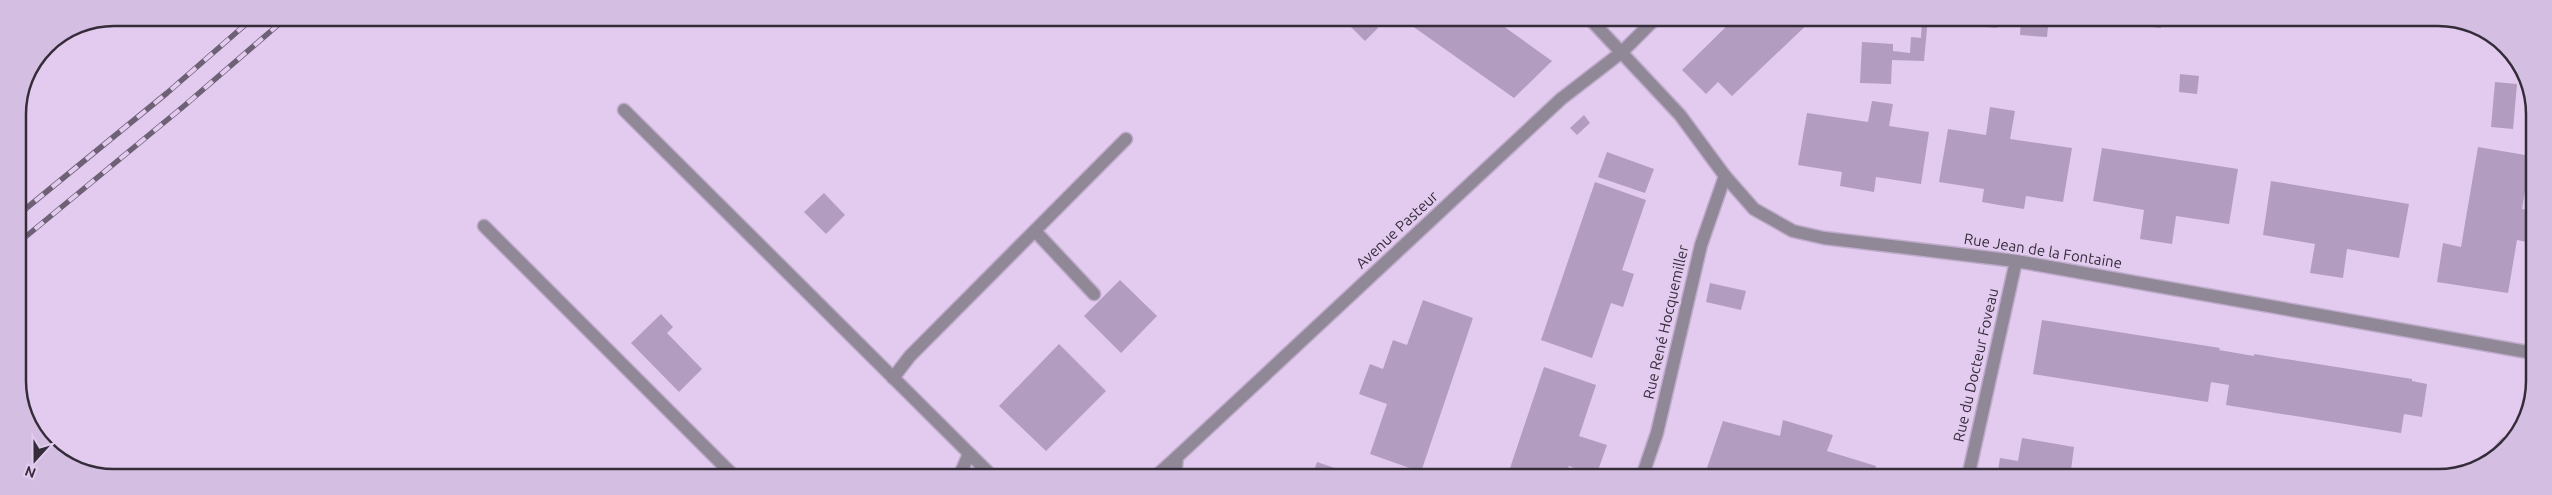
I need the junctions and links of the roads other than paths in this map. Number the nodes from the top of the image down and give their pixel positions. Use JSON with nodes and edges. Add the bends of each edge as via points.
{"nodes":[{"id":1,"x":1597,"y":26,"type":"edge"},
{"id":2,"x":1648,"y":26,"type":"edge"},
{"id":3,"x":1622,"y":52,"type":"junction"},
{"id":4,"x":624,"y":110,"type":"dead end"},
{"id":5,"x":1126,"y":140,"type":"dead end"},
{"id":6,"x":1725,"y":176,"type":"junction"},
{"id":7,"x":484,"y":226,"type":"dead end"},
{"id":8,"x":1035,"y":231,"type":"junction"},
{"id":9,"x":2016,"y":261,"type":"junction"},
{"id":10,"x":1094,"y":294,"type":"dead end"},
{"id":11,"x":2526,"y":352,"type":"edge"},
{"id":12,"x":893,"y":378,"type":"junction"},
{"id":13,"x":968,"y":454,"type":"junction"},
{"id":14,"x":1178,"y":457,"type":"junction"},
{"id":15,"x":727,"y":469,"type":"edge"},
{"id":16,"x":963,"y":469,"type":"edge"},
{"id":17,"x":984,"y":469,"type":"edge"},
{"id":18,"x":1164,"y":469,"type":"edge"},
{"id":19,"x":1176,"y":469,"type":"edge"},
{"id":20,"x":1645,"y":469,"type":"edge"},
{"id":21,"x":1970,"y":469,"type":"edge"}],
"edges":[{"from":1,"to":3,"type":"street","name":"Rue Jean de la Fontaine"},
{"from":2,"to":3,"type":"street","name":"Avenue Pasteur"},
{"from":3,"to":6,"type":"street","name":"Rue Jean de la Fontaine","via":[[1680,115]]},
{"from":3,"to":14,"type":"street","name":"Avenue Pasteur","via":[[1561,99]]},
{"from":4,"to":12,"type":"street"},
{"from":5,"to":8,"type":"street"},
{"from":6,"to":9,"type":"street","name":"Rue Jean de la Fontaine","via":[[1754,209],[1793,231],[1824,238]]},
{"from":6,"to":20,"type":"street","name":"Rue René Hocquemiller","via":[[1701,245],[1657,433]]},
{"from":7,"to":15,"type":"street"},
{"from":8,"to":10,"type":"street"},
{"from":8,"to":12,"type":"street","via":[[910,356]]},
{"from":9,"to":11,"type":"street","name":"Rue Jean de la Fontaine"},
{"from":9,"to":21,"type":"street","name":"Rue du Docteur Foveau"},
{"from":12,"to":13,"type":"street"},
{"from":13,"to":16,"type":"street"},
{"from":13,"to":17,"type":"street"},
{"from":14,"to":18,"type":"street","name":"Avenue Pasteur"},
{"from":14,"to":19,"type":"street"}]}
